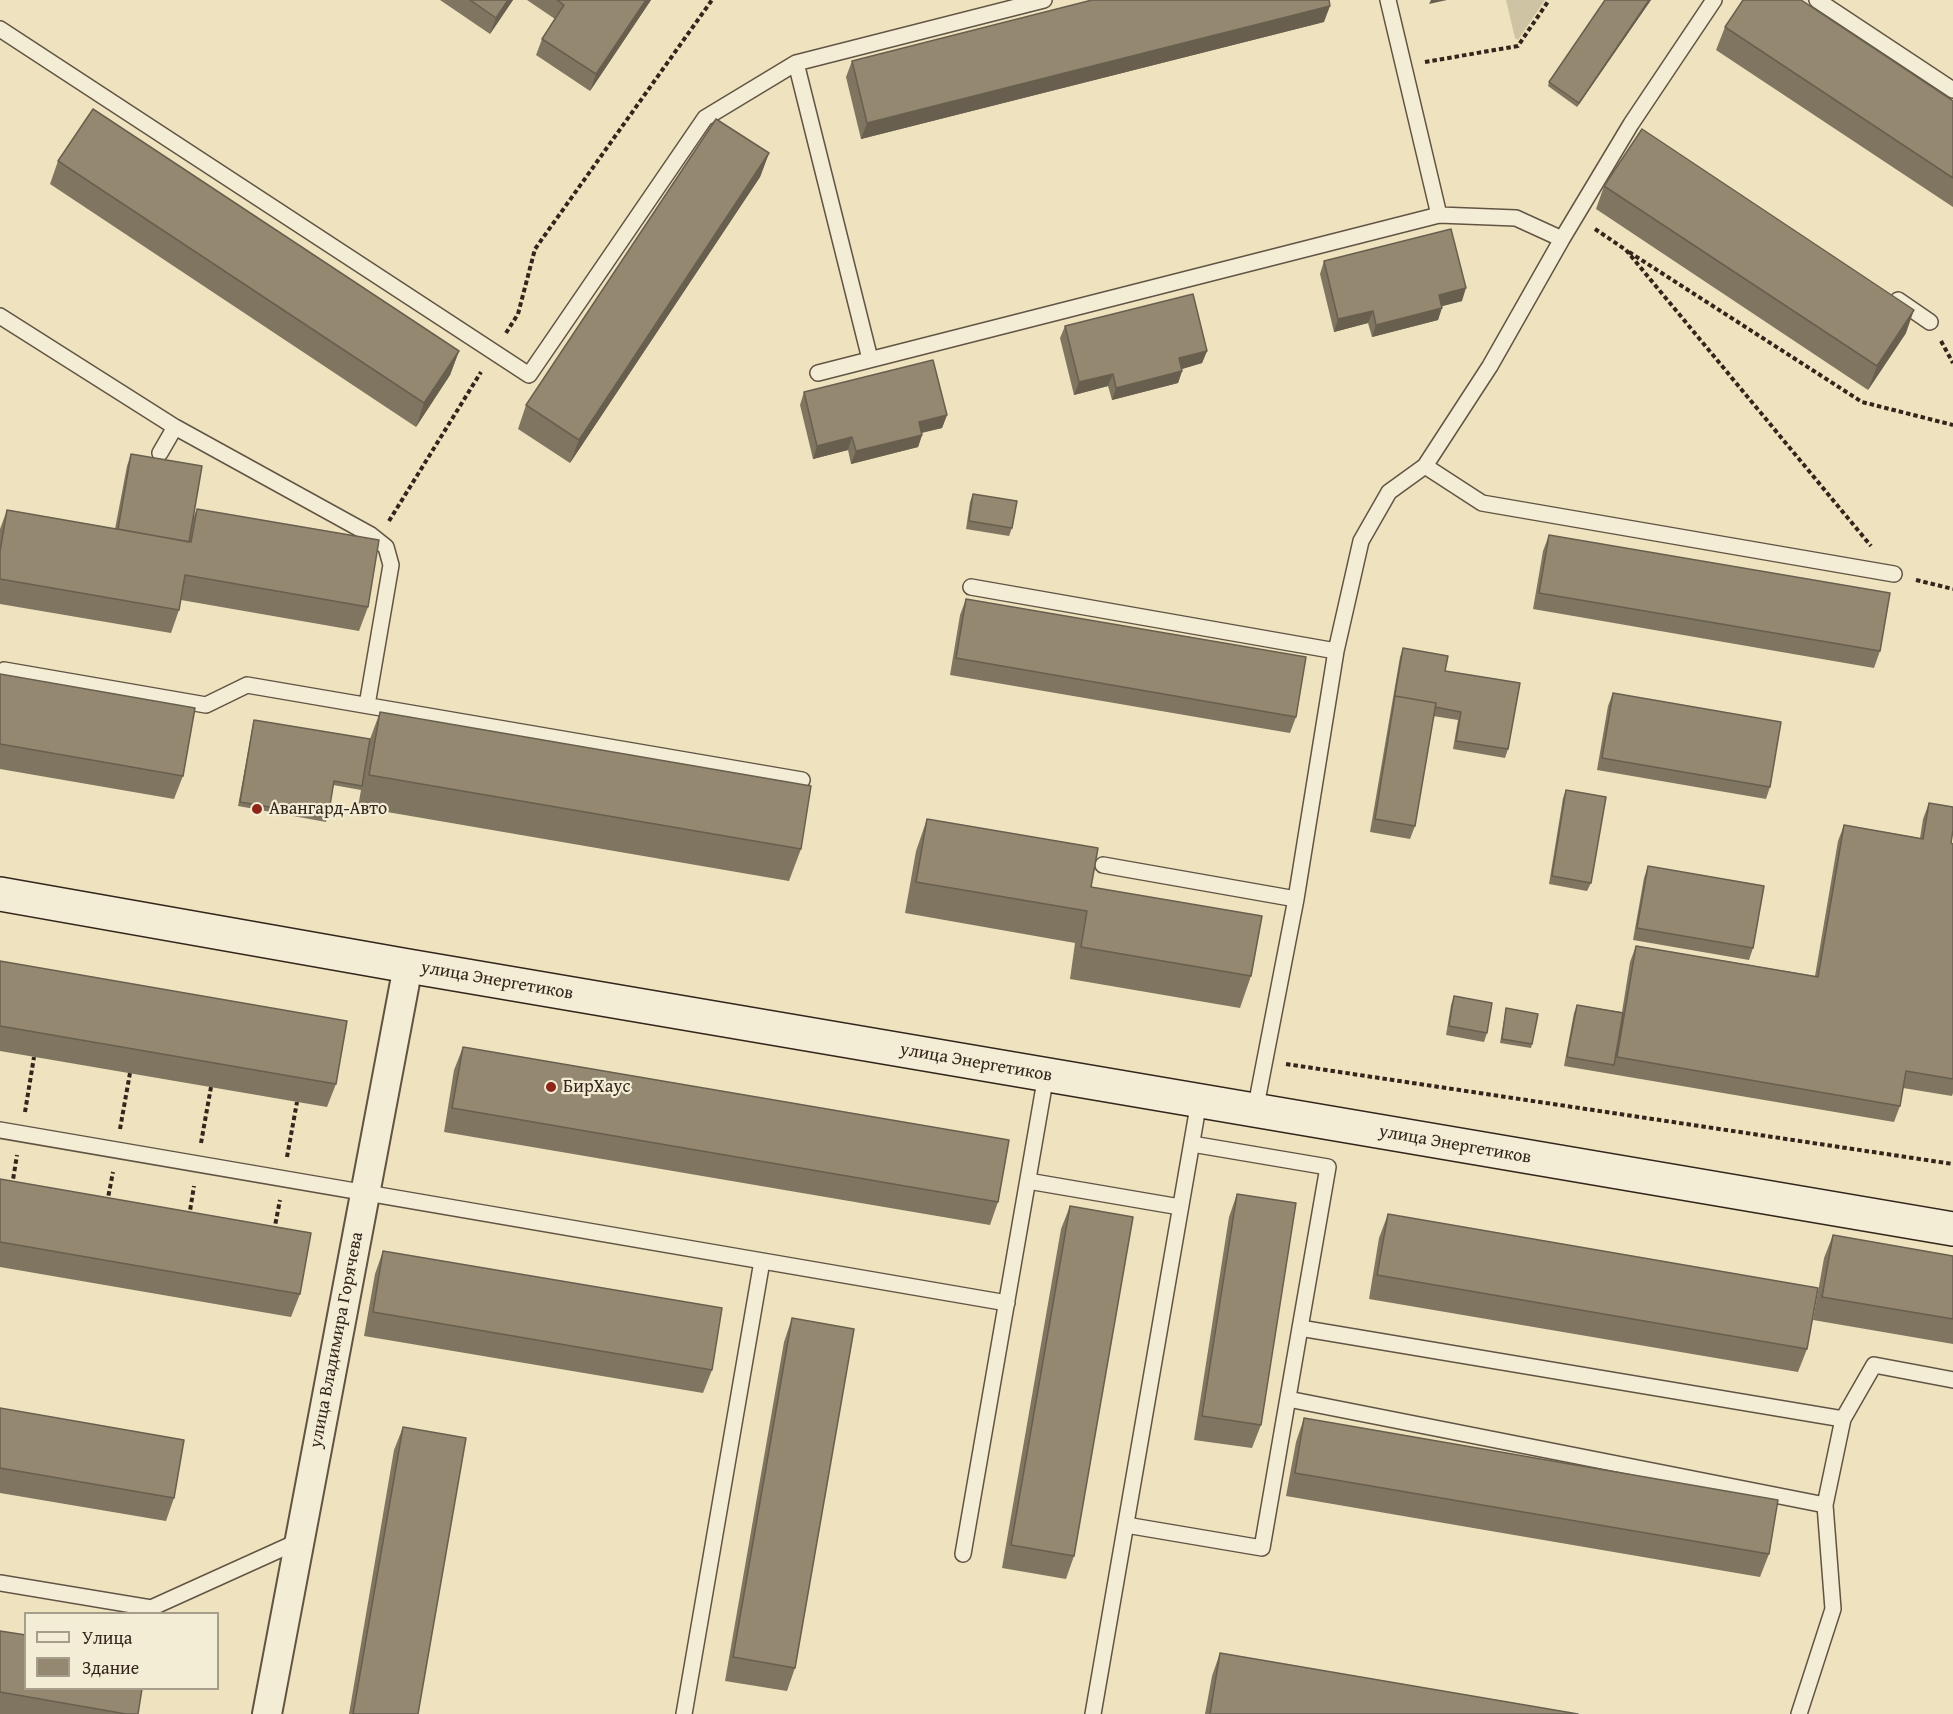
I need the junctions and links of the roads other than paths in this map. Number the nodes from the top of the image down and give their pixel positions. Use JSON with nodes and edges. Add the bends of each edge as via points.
{"nodes":[{"id":1,"x":1044,"y":0,"type":"edge"},
{"id":2,"x":1388,"y":0,"type":"edge"},
{"id":3,"x":1714,"y":0,"type":"edge"},
{"id":4,"x":1817,"y":0,"type":"edge"},
{"id":5,"x":0,"y":29,"type":"edge"},
{"id":6,"x":796,"y":63,"type":"junction"},
{"id":7,"x":1953,"y":90,"type":"edge"},
{"id":8,"x":1438,"y":215,"type":"junction"},
{"id":9,"x":1562,"y":239,"type":"junction"},
{"id":10,"x":1881,"y":289,"type":"edge"},
{"id":11,"x":0,"y":316,"type":"edge"},
{"id":12,"x":1930,"y":322,"type":"dead end"},
{"id":13,"x":870,"y":359,"type":"junction"},
{"id":14,"x":818,"y":373,"type":"dead end"},
{"id":15,"x":175,"y":427,"type":"junction"},
{"id":16,"x":160,"y":453,"type":"dead end"},
{"id":17,"x":1425,"y":466,"type":"junction"},
{"id":18,"x":1894,"y":574,"type":"road end"},
{"id":19,"x":971,"y":587,"type":"dead end"},
{"id":20,"x":1336,"y":651,"type":"junction"},
{"id":21,"x":4,"y":670,"type":"dead end"},
{"id":22,"x":367,"y":705,"type":"junction"},
{"id":23,"x":802,"y":780,"type":"dead end"},
{"id":24,"x":1103,"y":865,"type":"dead end"},
{"id":25,"x":0,"y":894,"type":"edge"},
{"id":26,"x":1296,"y":899,"type":"junction"},
{"id":27,"x":408,"y":966,"type":"junction"},
{"id":28,"x":1046,"y":1076,"type":"junction"},
{"id":29,"x":1199,"y":1101,"type":"junction"},
{"id":30,"x":1255,"y":1111,"type":"junction"},
{"id":31,"x":0,"y":1130,"type":"edge"},
{"id":32,"x":1192,"y":1144,"type":"junction"},
{"id":33,"x":1028,"y":1181,"type":"junction"},
{"id":34,"x":365,"y":1193,"type":"junction"},
{"id":35,"x":1180,"y":1207,"type":"junction"},
{"id":36,"x":1953,"y":1229,"type":"edge"},
{"id":37,"x":762,"y":1261,"type":"junction"},
{"id":38,"x":1007,"y":1303,"type":"junction"},
{"id":39,"x":1300,"y":1328,"type":"junction"},
{"id":40,"x":1953,"y":1380,"type":"edge"},
{"id":41,"x":1288,"y":1399,"type":"junction"},
{"id":42,"x":1843,"y":1419,"type":"junction"},
{"id":43,"x":1825,"y":1505,"type":"junction"},
{"id":44,"x":1126,"y":1525,"type":"junction"},
{"id":45,"x":300,"y":1541,"type":"junction"},
{"id":46,"x":963,"y":1554,"type":"dead end"},
{"id":47,"x":0,"y":1583,"type":"edge"},
{"id":48,"x":267,"y":1714,"type":"edge"},
{"id":49,"x":684,"y":1714,"type":"edge"},
{"id":50,"x":1093,"y":1714,"type":"edge"},
{"id":51,"x":1799,"y":1714,"type":"edge"}],
"edges":[{"from":1,"to":6,"type":"lane"},
{"from":2,"to":8,"type":"lane"},
{"from":3,"to":9,"type":"lane"},
{"from":4,"to":7,"type":"lane"},
{"from":5,"to":6,"type":"lane","via":[[530,375],[705,118]]},
{"from":6,"to":13,"type":"lane"},
{"from":8,"to":9,"type":"lane","via":[[1516,218]]},
{"from":8,"to":13,"type":"lane"},
{"from":9,"to":17,"type":"lane","via":[[1490,366]]},
{"from":10,"to":12,"type":"lane"},
{"from":11,"to":15,"type":"lane"},
{"from":13,"to":14,"type":"lane"},
{"from":15,"to":16,"type":"lane"},
{"from":15,"to":22,"type":"lane","via":[[386,546],[391,565]]},
{"from":17,"to":18,"type":"lane","via":[[1482,503]]},
{"from":17,"to":20,"type":"lane","via":[[1389,492],[1361,541]]},
{"from":19,"to":20,"type":"lane"},
{"from":20,"to":26,"type":"lane"},
{"from":21,"to":22,"type":"lane","via":[[206,705],[247,685]]},
{"from":22,"to":23,"type":"lane"},
{"from":24,"to":26,"type":"lane"},
{"from":25,"to":27,"type":"main road","name":"улица Энергетиков"},
{"from":26,"to":30,"type":"lane"},
{"from":27,"to":28,"type":"main road","name":"улица Энергетиков"},
{"from":27,"to":34,"type":"street","name":"улица Владимира Горячева"},
{"from":28,"to":29,"type":"main road","name":"улица Энергетиков"},
{"from":28,"to":33,"type":"lane"},
{"from":29,"to":30,"type":"main road","name":"улица Энергетиков"},
{"from":29,"to":32,"type":"lane"},
{"from":30,"to":36,"type":"main road","name":"улица Энергетиков"},
{"from":31,"to":34,"type":"lane"},
{"from":32,"to":35,"type":"lane"},
{"from":32,"to":39,"type":"lane","via":[[1328,1167]]},
{"from":33,"to":35,"type":"lane"},
{"from":33,"to":38,"type":"lane"},
{"from":34,"to":37,"type":"lane"},
{"from":34,"to":45,"type":"street","name":"улица Владимира Горячева"},
{"from":35,"to":44,"type":"lane"},
{"from":37,"to":38,"type":"lane"},
{"from":37,"to":49,"type":"lane"},
{"from":38,"to":46,"type":"lane"},
{"from":39,"to":41,"type":"lane"},
{"from":39,"to":42,"type":"lane"},
{"from":40,"to":42,"type":"lane","via":[[1874,1365]]},
{"from":41,"to":43,"type":"lane"},
{"from":41,"to":44,"type":"lane","via":[[1262,1548]]},
{"from":42,"to":43,"type":"lane"},
{"from":43,"to":51,"type":"lane","via":[[1833,1609]]},
{"from":44,"to":50,"type":"lane"},
{"from":45,"to":47,"type":"lane","via":[[151,1608]]},
{"from":45,"to":48,"type":"street","name":"улица Владимира Горячева"}]}
